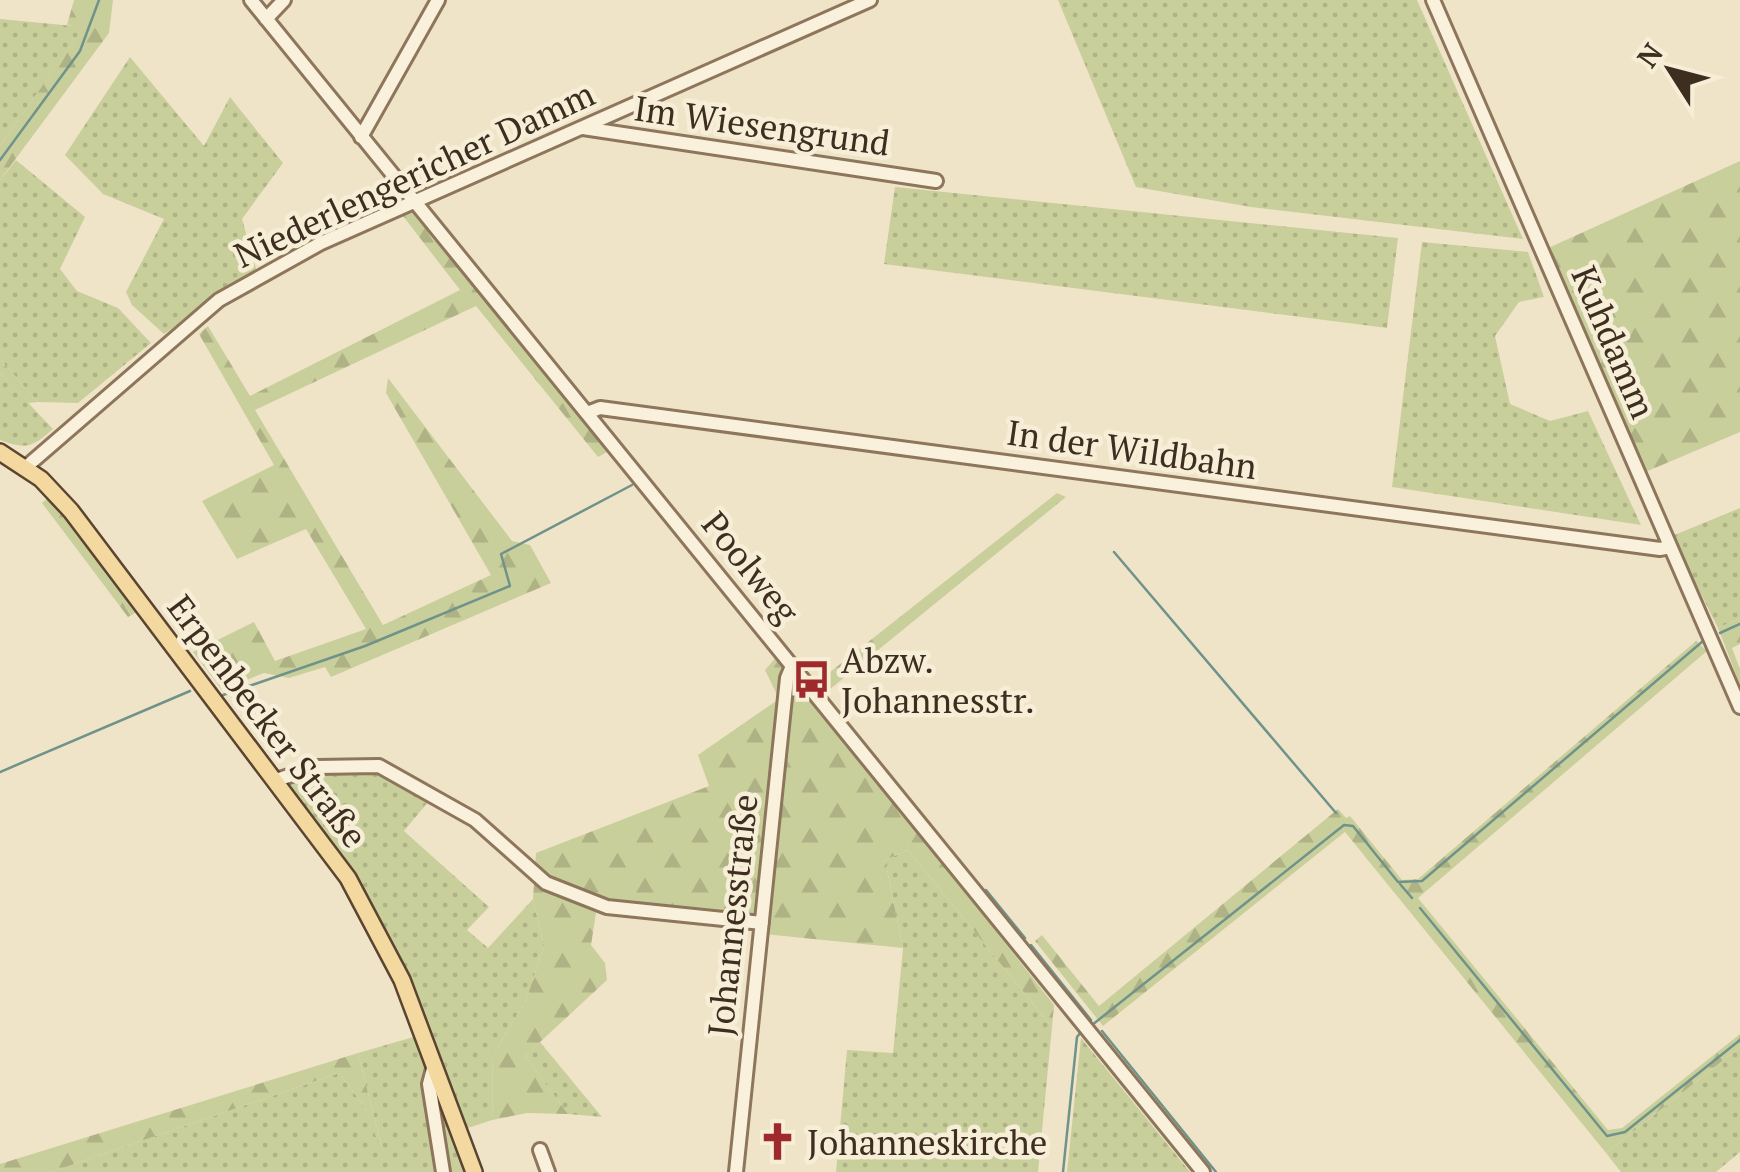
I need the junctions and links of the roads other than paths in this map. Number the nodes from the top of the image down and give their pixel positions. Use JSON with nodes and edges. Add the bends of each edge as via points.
{"nodes":[{"id":1,"x":251,"y":0,"type":"edge"},
{"id":2,"x":284,"y":0,"type":"edge"},
{"id":3,"x":438,"y":0,"type":"edge"},
{"id":4,"x":870,"y":0,"type":"edge"},
{"id":5,"x":1432,"y":0,"type":"edge"},
{"id":6,"x":266,"y":18,"type":"junction"},
{"id":7,"x":579,"y":128,"type":"junction"},
{"id":8,"x":361,"y":137,"type":"junction"},
{"id":9,"x":936,"y":181,"type":"dead end"},
{"id":10,"x":413,"y":201,"type":"junction"},
{"id":11,"x":587,"y":412,"type":"junction"},
{"id":12,"x":0,"y":452,"type":"edge"},
{"id":13,"x":26,"y":467,"type":"junction"},
{"id":14,"x":1670,"y":547,"type":"junction"},
{"id":15,"x":792,"y":666,"type":"junction"},
{"id":16,"x":1740,"y":707,"type":"edge"},
{"id":17,"x":276,"y":780,"type":"junction"},
{"id":18,"x":762,"y":923,"type":"junction"},
{"id":19,"x":434,"y":1066,"type":"junction"},
{"id":20,"x":540,"y":1150,"type":"dead end"},
{"id":21,"x":443,"y":1172,"type":"edge"},
{"id":22,"x":474,"y":1172,"type":"edge"},
{"id":23,"x":548,"y":1172,"type":"edge"},
{"id":24,"x":736,"y":1172,"type":"edge"},
{"id":25,"x":1203,"y":1172,"type":"edge"}],
"edges":[{"from":1,"to":6,"type":"street","name":"Poolweg"},
{"from":2,"to":6,"type":"street"},
{"from":3,"to":8,"type":"street"},
{"from":4,"to":7,"type":"street","name":"Niederlengericher Damm"},
{"from":5,"to":14,"type":"street","name":"Kuhdamm"},
{"from":6,"to":8,"type":"street","name":"Poolweg"},
{"from":7,"to":9,"type":"street","name":"Im Wiesengrund"},
{"from":7,"to":10,"type":"street","name":"Niederlengericher Damm"},
{"from":8,"to":10,"type":"street","name":"Poolweg"},
{"from":10,"to":11,"type":"street","name":"Poolweg"},
{"from":10,"to":13,"type":"street","name":"Niederlengericher Damm","via":[[320,243],[220,300]]},
{"from":11,"to":14,"type":"street","name":"In der Wildbahn","via":[[600,408]]},
{"from":11,"to":15,"type":"street","name":"Poolweg"},
{"from":12,"to":13,"type":"main road","name":"Erpenbecker Straße"},
{"from":13,"to":17,"type":"main road","name":"Erpenbecker Straße","via":[[80,522]]},
{"from":14,"to":16,"type":"street","name":"Kuhdamm"},
{"from":15,"to":18,"type":"street","name":"Johannesstraße"},
{"from":15,"to":25,"type":"street","name":"Poolweg"},
{"from":17,"to":18,"type":"street","via":[[317,767],[378,766],[475,820],[546,883],[607,907]]},
{"from":17,"to":19,"type":"main road","name":"Erpenbecker Straße","via":[[376,927]]},
{"from":18,"to":24,"type":"street","name":"Johannesstraße"},
{"from":19,"to":21,"type":"street","name":"Erpenbecker Straße","via":[[429,1084]]},
{"from":19,"to":22,"type":"main road","name":"Erpenbecker Straße"},
{"from":20,"to":23,"type":"street"}]}
